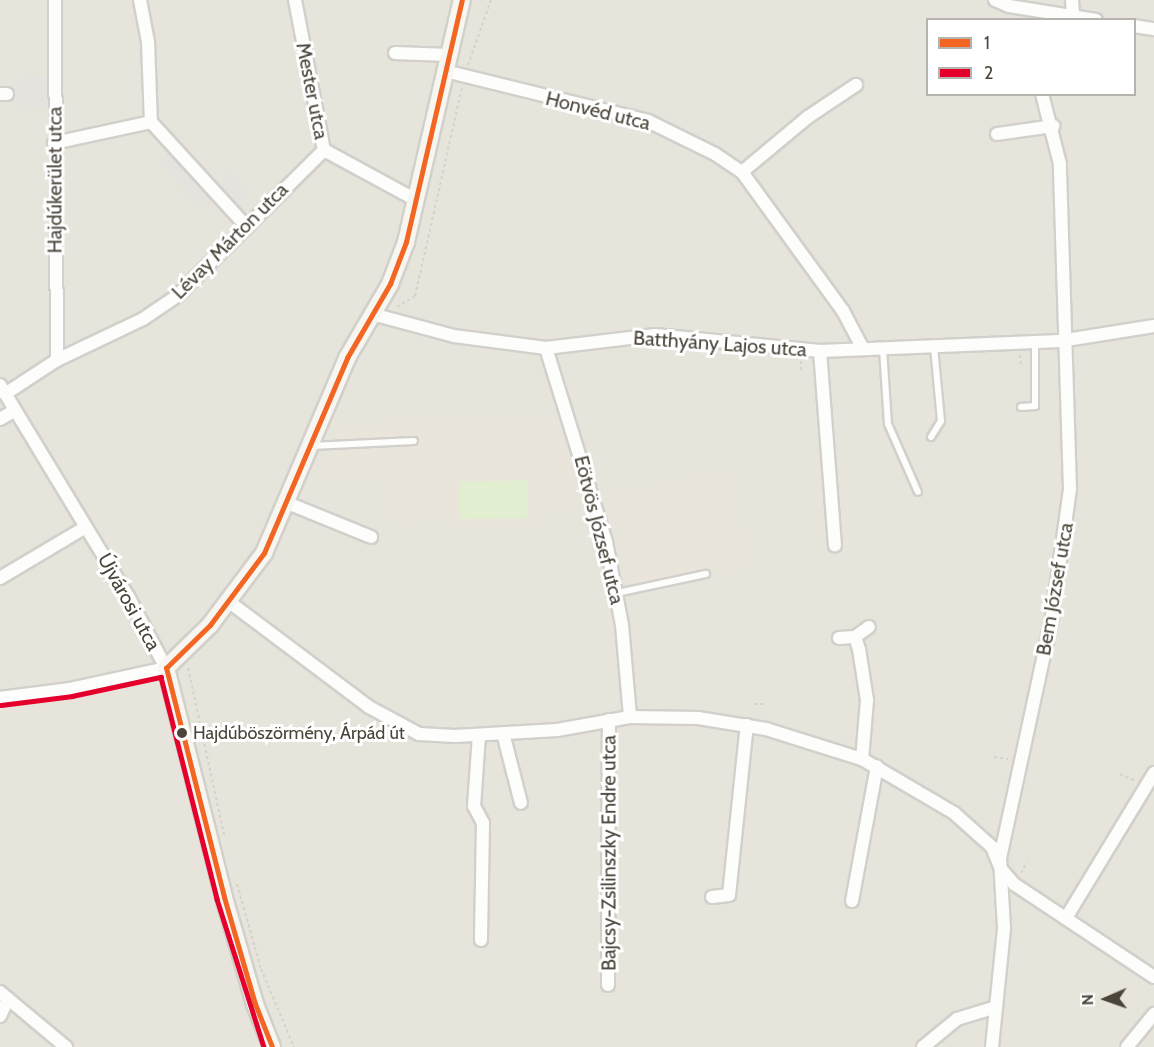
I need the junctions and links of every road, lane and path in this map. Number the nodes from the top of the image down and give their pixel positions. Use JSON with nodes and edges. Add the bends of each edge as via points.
{"nodes":[{"id":1,"x":55,"y":0,"type":"edge"},
{"id":2,"x":140,"y":0,"type":"edge"},
{"id":3,"x":295,"y":0,"type":"edge"},
{"id":4,"x":462,"y":0,"type":"edge"},
{"id":5,"x":995,"y":0,"type":"edge"},
{"id":6,"x":1072,"y":0,"type":"edge"},
{"id":7,"x":1008,"y":6,"type":"junction"},
{"id":8,"x":1072,"y":16,"type":"junction"},
{"id":9,"x":1012,"y":18,"type":"edge"},
{"id":10,"x":1084,"y":18,"type":"edge"},
{"id":11,"x":1136,"y":26,"type":"edge"},
{"id":12,"x":1154,"y":29,"type":"edge"},
{"id":13,"x":395,"y":53,"type":"dead end"},
{"id":14,"x":447,"y":63,"type":"junction"},
{"id":15,"x":856,"y":85,"type":"dead end"},
{"id":16,"x":1043,"y":96,"type":"edge"},
{"id":17,"x":151,"y":122,"type":"junction"},
{"id":18,"x":1053,"y":126,"type":"junction"},
{"id":19,"x":997,"y":134,"type":"dead end"},
{"id":20,"x":54,"y":143,"type":"junction"},
{"id":21,"x":324,"y":150,"type":"junction"},
{"id":22,"x":742,"y":172,"type":"junction"},
{"id":23,"x":416,"y":200,"type":"junction"},
{"id":24,"x":248,"y":227,"type":"junction"},
{"id":25,"x":372,"y":314,"type":"junction"},
{"id":26,"x":1154,"y":326,"type":"edge"},
{"id":27,"x":1068,"y":339,"type":"junction"},
{"id":28,"x":1035,"y":342,"type":"junction"},
{"id":29,"x":934,"y":347,"type":"junction"},
{"id":30,"x":546,"y":348,"type":"junction"},
{"id":31,"x":863,"y":349,"type":"junction"},
{"id":32,"x":883,"y":349,"type":"junction"},
{"id":33,"x":820,"y":351,"type":"junction"},
{"id":34,"x":57,"y":360,"type":"junction"},
{"id":35,"x":2,"y":390,"type":"edge"},
{"id":36,"x":1021,"y":407,"type":"dead end"},
{"id":37,"x":14,"y":411,"type":"junction"},
{"id":38,"x":0,"y":419,"type":"edge"},
{"id":39,"x":931,"y":436,"type":"dead end"},
{"id":40,"x":414,"y":441,"type":"dead end"},
{"id":41,"x":307,"y":446,"type":"junction"},
{"id":42,"x":918,"y":492,"type":"dead end"},
{"id":43,"x":285,"y":502,"type":"junction"},
{"id":44,"x":86,"y":527,"type":"junction"},
{"id":45,"x":371,"y":537,"type":"dead end"},
{"id":46,"x":835,"y":545,"type":"dead end"},
{"id":47,"x":706,"y":574,"type":"dead end"},
{"id":48,"x":0,"y":578,"type":"edge"},
{"id":49,"x":617,"y":592,"type":"junction"},
{"id":50,"x":228,"y":601,"type":"junction"},
{"id":51,"x":1056,"y":601,"type":"junction"},
{"id":52,"x":1069,"y":603,"type":"dead end"},
{"id":53,"x":869,"y":627,"type":"dead end"},
{"id":54,"x":855,"y":637,"type":"junction"},
{"id":55,"x":839,"y":638,"type":"dead end"},
{"id":56,"x":166,"y":668,"type":"junction"},
{"id":57,"x":0,"y":698,"type":"edge"},
{"id":58,"x":754,"y":704,"type":"dead end"},
{"id":59,"x":766,"y":704,"type":"dead end"},
{"id":60,"x":630,"y":717,"type":"junction"},
{"id":61,"x":609,"y":720,"type":"junction"},
{"id":62,"x":747,"y":725,"type":"junction"},
{"id":63,"x":503,"y":733,"type":"junction"},
{"id":64,"x":479,"y":735,"type":"junction"},
{"id":65,"x":994,"y":757,"type":"dead end"},
{"id":66,"x":862,"y":759,"type":"junction"},
{"id":67,"x":1008,"y":759,"type":"dead end"},
{"id":68,"x":877,"y":766,"type":"junction"},
{"id":69,"x":1154,"y":773,"type":"edge"},
{"id":70,"x":1120,"y":774,"type":"dead end"},
{"id":71,"x":1138,"y":782,"type":"dead end"},
{"id":72,"x":521,"y":802,"type":"dead end"},
{"id":73,"x":1027,"y":862,"type":"dead end"},
{"id":74,"x":1001,"y":869,"type":"junction"},
{"id":75,"x":1021,"y":873,"type":"dead end"},
{"id":76,"x":712,"y":897,"type":"dead end"},
{"id":77,"x":852,"y":901,"type":"dead end"},
{"id":78,"x":1066,"y":918,"type":"junction"},
{"id":79,"x":481,"y":940,"type":"dead end"},
{"id":80,"x":1154,"y":977,"type":"edge"},
{"id":81,"x":608,"y":985,"type":"dead end"},
{"id":82,"x":4,"y":996,"type":"edge"},
{"id":83,"x":996,"y":1007,"type":"junction"},
{"id":84,"x":1154,"y":1014,"type":"edge"},
{"id":85,"x":0,"y":1016,"type":"edge"},
{"id":86,"x":66,"y":1047,"type":"edge"},
{"id":87,"x":273,"y":1047,"type":"edge"},
{"id":88,"x":923,"y":1047,"type":"edge"},
{"id":89,"x":992,"y":1047,"type":"edge"},
{"id":90,"x":1127,"y":1047,"type":"edge"}],
"edges":[{"from":1,"to":20,"type":"street","name":"Hajdúkerület utca"},
{"from":2,"to":17,"type":"street","via":[[148,42]]},
{"from":3,"to":21,"type":"street","name":"Mester utca"},
{"from":4,"to":14,"type":"street"},
{"from":5,"to":7,"type":"street"},
{"from":6,"to":8,"type":"street"},
{"from":7,"to":8,"type":"street"},
{"from":7,"to":9,"type":"street"},
{"from":8,"to":10,"type":"street"},
{"from":11,"to":12,"type":"street"},
{"from":13,"to":14,"type":"street","name":"Honvéd utca"},
{"from":14,"to":22,"type":"street","name":"Honvéd utca","via":[[648,121],[684,136]]},
{"from":14,"to":23,"type":"street"},
{"from":15,"to":22,"type":"street","via":[[808,117]]},
{"from":16,"to":18,"type":"street","name":"Bem József utca"},
{"from":17,"to":20,"type":"street"},
{"from":17,"to":24,"type":"street"},
{"from":18,"to":19,"type":"street"},
{"from":18,"to":27,"type":"street","name":"Bem József utca","via":[[1060,164]]},
{"from":20,"to":34,"type":"street","name":"Hajdúkerület utca"},
{"from":21,"to":23,"type":"street","name":"Mester utca"},
{"from":21,"to":24,"type":"street","name":"Lévay Márton utca"},
{"from":22,"to":31,"type":"street","name":"Honvéd utca","via":[[843,311]]},
{"from":23,"to":25,"type":"street","via":[[406,242]]},
{"from":24,"to":34,"type":"street","name":"Lévay Márton utca","via":[[177,296],[134,324]]},
{"from":25,"to":30,"type":"street","name":"Batthyány Lajos utca","via":[[454,336]]},
{"from":25,"to":41,"type":"street"},
{"from":26,"to":27,"type":"street","name":"Batthyány Lajos utca"},
{"from":27,"to":28,"type":"street","name":"Batthyány Lajos utca"},
{"from":27,"to":51,"type":"street","name":"Bem József utca","via":[[1070,489]]},
{"from":28,"to":29,"type":"street","name":"Batthyány Lajos utca"},
{"from":28,"to":36,"type":"lane","via":[[1035,406]]},
{"from":29,"to":32,"type":"street","name":"Batthyány Lajos utca"},
{"from":29,"to":39,"type":"lane","via":[[941,421],[939,431]]},
{"from":30,"to":33,"type":"street","name":"Batthyány Lajos utca","via":[[655,335]]},
{"from":30,"to":49,"type":"street","name":"Eötvös József utca","via":[[590,484]]},
{"from":31,"to":32,"type":"street","name":"Batthyány Lajos utca"},
{"from":31,"to":33,"type":"street","name":"Batthyány Lajos utca"},
{"from":32,"to":42,"type":"lane","via":[[888,424]]},
{"from":33,"to":46,"type":"street","name":"Batthyány Lajos utca"},
{"from":34,"to":35,"type":"street","name":"Lévay Márton utca"},
{"from":35,"to":37,"type":"street","name":"Újvárosi utca"},
{"from":37,"to":38,"type":"street"},
{"from":37,"to":44,"type":"street","name":"Újvárosi utca"},
{"from":40,"to":41,"type":"lane"},
{"from":41,"to":43,"type":"street"},
{"from":43,"to":45,"type":"street"},
{"from":43,"to":50,"type":"street","via":[[264,553]]},
{"from":44,"to":48,"type":"street"},
{"from":44,"to":56,"type":"street","name":"Újvárosi utca"},
{"from":47,"to":49,"type":"lane"},
{"from":49,"to":60,"type":"street","name":"Eötvös József utca"},
{"from":50,"to":56,"type":"street","via":[[210,625]]},
{"from":50,"to":64,"type":"street","name":"Bajcsy-Zsilinszky Endre utca","via":[[395,724],[419,734]]},
{"from":51,"to":52,"type":"street"},
{"from":51,"to":74,"type":"street","name":"Bem József utca","via":[[1004,830]]},
{"from":53,"to":54,"type":"street"},
{"from":54,"to":55,"type":"street"},
{"from":54,"to":66,"type":"street","via":[[867,700]]},
{"from":56,"to":57,"type":"street","via":[[70,689]]},
{"from":56,"to":87,"type":"street","name":"Újvárosi utca","via":[[230,918],[255,1005]]},
{"from":58,"to":59,"type":"path"},
{"from":60,"to":61,"type":"street","name":"Bajcsy-Zsilinszky Endre utca"},
{"from":60,"to":62,"type":"street","name":"Bajcsy-Zsilinszky Endre utca","via":[[698,718]]},
{"from":61,"to":63,"type":"street","name":"Bajcsy-Zsilinszky Endre utca","via":[[557,730]]},
{"from":61,"to":81,"type":"street","name":"Bajcsy-Zsilinszky Endre utca"},
{"from":62,"to":66,"type":"street","name":"Bajcsy-Zsilinszky Endre utca"},
{"from":62,"to":76,"type":"street","via":[[729,895]]},
{"from":63,"to":64,"type":"street","name":"Bajcsy-Zsilinszky Endre utca"},
{"from":63,"to":72,"type":"street"},
{"from":64,"to":79,"type":"street","via":[[474,806],[483,823]]},
{"from":65,"to":67,"type":"path"},
{"from":66,"to":68,"type":"street","name":"Bajcsy-Zsilinszky Endre utca"},
{"from":68,"to":74,"type":"street","name":"Bajcsy-Zsilinszky Endre utca","via":[[922,791],[968,824],[992,847]]},
{"from":68,"to":77,"type":"street"},
{"from":69,"to":78,"type":"street"},
{"from":70,"to":71,"type":"path"},
{"from":73,"to":75,"type":"path"},
{"from":74,"to":78,"type":"street","name":"Bajcsy-Zsilinszky Endre utca","via":[[1019,889]]},
{"from":74,"to":83,"type":"street","name":"Bem József utca","via":[[1004,928]]},
{"from":78,"to":80,"type":"street","name":"Bajcsy-Zsilinszky Endre utca"},
{"from":82,"to":85,"type":"street"},
{"from":82,"to":86,"type":"street"},
{"from":83,"to":88,"type":"street","via":[[957,1019]]},
{"from":83,"to":89,"type":"street","name":"Bem József utca"},
{"from":84,"to":90,"type":"street"}]}
